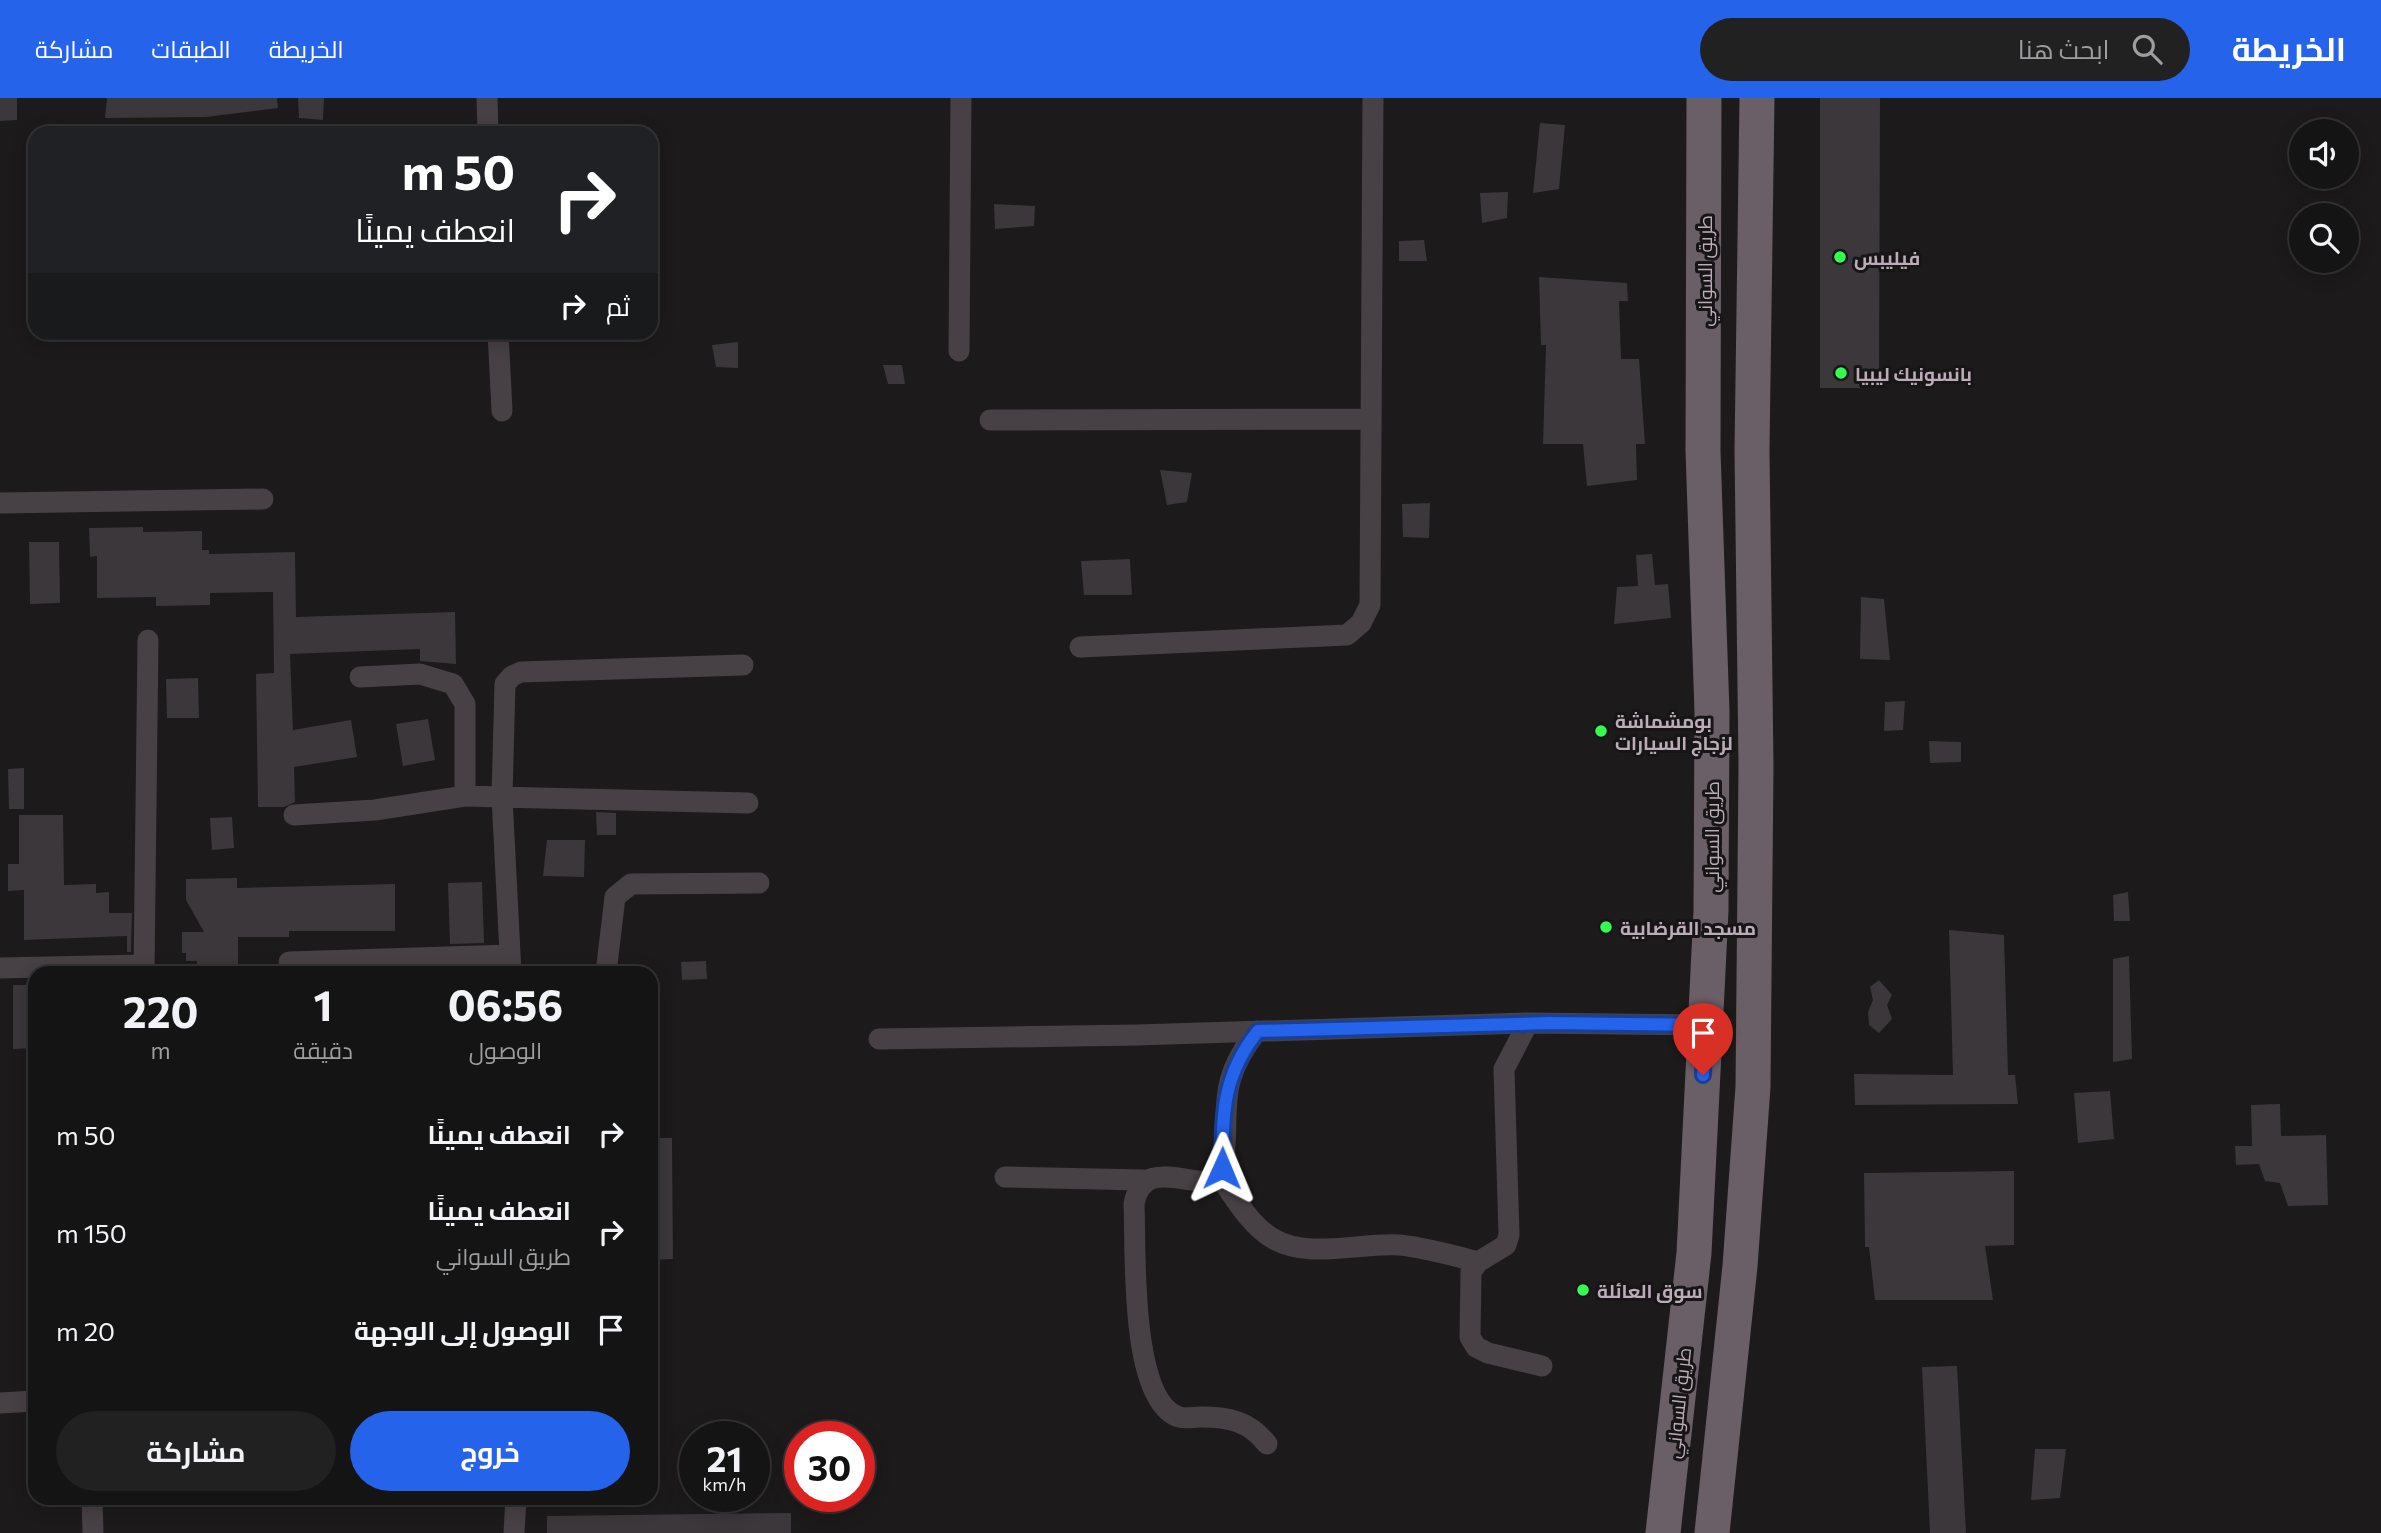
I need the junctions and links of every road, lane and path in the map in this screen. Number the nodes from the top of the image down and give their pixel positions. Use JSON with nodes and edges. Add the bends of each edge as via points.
{"nodes":[{"id":1,"x":487,"y":98,"type":"edge"},
{"id":2,"x":961,"y":98,"type":"edge"},
{"id":3,"x":1373,"y":98,"type":"edge"},
{"id":4,"x":1704,"y":98,"type":"edge"},
{"id":5,"x":1757,"y":98,"type":"edge"},
{"id":6,"x":488,"y":126,"type":"edge"},
{"id":7,"x":498,"y":340,"type":"edge"},
{"id":8,"x":959,"y":351,"type":"dead end"},
{"id":9,"x":502,"y":411,"type":"dead end"},
{"id":10,"x":1370,"y":419,"type":"junction"},
{"id":11,"x":990,"y":420,"type":"dead end"},
{"id":12,"x":263,"y":499,"type":"dead end"},
{"id":13,"x":0,"y":503,"type":"edge"},
{"id":14,"x":148,"y":640,"type":"dead end"},
{"id":15,"x":1080,"y":647,"type":"dead end"},
{"id":16,"x":743,"y":665,"type":"dead end"},
{"id":17,"x":360,"y":677,"type":"dead end"},
{"id":18,"x":465,"y":796,"type":"junction"},
{"id":19,"x":502,"y":797,"type":"junction"},
{"id":20,"x":748,"y":803,"type":"dead end"},
{"id":21,"x":294,"y":815,"type":"dead end"},
{"id":22,"x":758,"y":883,"type":"dead end"},
{"id":23,"x":289,"y":962,"type":"dead end"},
{"id":24,"x":511,"y":964,"type":"edge"},
{"id":25,"x":144,"y":966,"type":"edge"},
{"id":26,"x":607,"y":966,"type":"edge"},
{"id":27,"x":0,"y":968,"type":"edge"},
{"id":28,"x":28,"y":968,"type":"edge"},
{"id":29,"x":1528,"y":1023,"type":"junction"},
{"id":30,"x":1705,"y":1025,"type":"junction"},
{"id":31,"x":1258,"y":1031,"type":"junction"},
{"id":32,"x":879,"y":1039,"type":"dead end"},
{"id":33,"x":1005,"y":1177,"type":"dead end"},
{"id":34,"x":1220,"y":1177,"type":"junction"},
{"id":35,"x":1143,"y":1180,"type":"junction"},
{"id":36,"x":1478,"y":1262,"type":"junction"},
{"id":37,"x":1542,"y":1366,"type":"dead end"},
{"id":38,"x":28,"y":1401,"type":"edge"},
{"id":39,"x":0,"y":1403,"type":"edge"},
{"id":40,"x":1267,"y":1444,"type":"dead end"},
{"id":41,"x":92,"y":1505,"type":"edge"},
{"id":42,"x":516,"y":1505,"type":"edge"},
{"id":43,"x":93,"y":1533,"type":"edge"},
{"id":44,"x":514,"y":1533,"type":"edge"},
{"id":45,"x":1663,"y":1533,"type":"edge"},
{"id":46,"x":1712,"y":1533,"type":"edge"}],
"edges":[{"from":1,"to":6,"type":"street"},
{"from":2,"to":8,"type":"street"},
{"from":3,"to":10,"type":"street"},
{"from":4,"to":30,"type":"highway","name":"طريق السواني","via":[[1703,451],[1712,712]]},
{"from":5,"to":46,"type":"highway","via":[[1752,450],[1756,766],[1753,1087],[1741,1266]]},
{"from":7,"to":9,"type":"street"},
{"from":10,"to":11,"type":"street"},
{"from":10,"to":15,"type":"street","via":[[1370,605],[1362,624],[1347,635]]},
{"from":12,"to":13,"type":"street"},
{"from":14,"to":25,"type":"street"},
{"from":16,"to":19,"type":"street","via":[[521,672],[512,676],[505,684]]},
{"from":17,"to":18,"type":"street","via":[[420,674],[453,684],[465,704]]},
{"from":18,"to":19,"type":"street"},
{"from":18,"to":21,"type":"street","via":[[375,810]]},
{"from":19,"to":20,"type":"street"},
{"from":19,"to":24,"type":"street"},
{"from":22,"to":26,"type":"street","via":[[631,884],[615,897]]},
{"from":23,"to":24,"type":"street"},
{"from":27,"to":28,"type":"street"},
{"from":29,"to":30,"type":"street"},
{"from":29,"to":31,"type":"street"},
{"from":29,"to":36,"type":"street","via":[[1504,1069],[1509,1235],[1503,1248]]},
{"from":30,"to":45,"type":"highway","name":"طريق السواني","via":[[1694,1253]]},
{"from":31,"to":32,"type":"street"},
{"from":31,"to":34,"type":"street","via":[[1239,1055],[1228,1083]]},
{"from":33,"to":35,"type":"street"},
{"from":34,"to":35,"type":"street","via":[[1213,1182]]},
{"from":34,"to":36,"type":"street","via":[[1251,1220],[1287,1245],[1397,1245]]},
{"from":35,"to":40,"type":"street","via":[[1134,1204],[1140,1348],[1157,1395],[1163,1407],[1180,1417],[1243,1422]]},
{"from":36,"to":37,"type":"street","via":[[1471,1272],[1470,1336],[1476,1347]]},
{"from":38,"to":39,"type":"street"},
{"from":41,"to":43,"type":"street"},
{"from":42,"to":44,"type":"street"}]}
